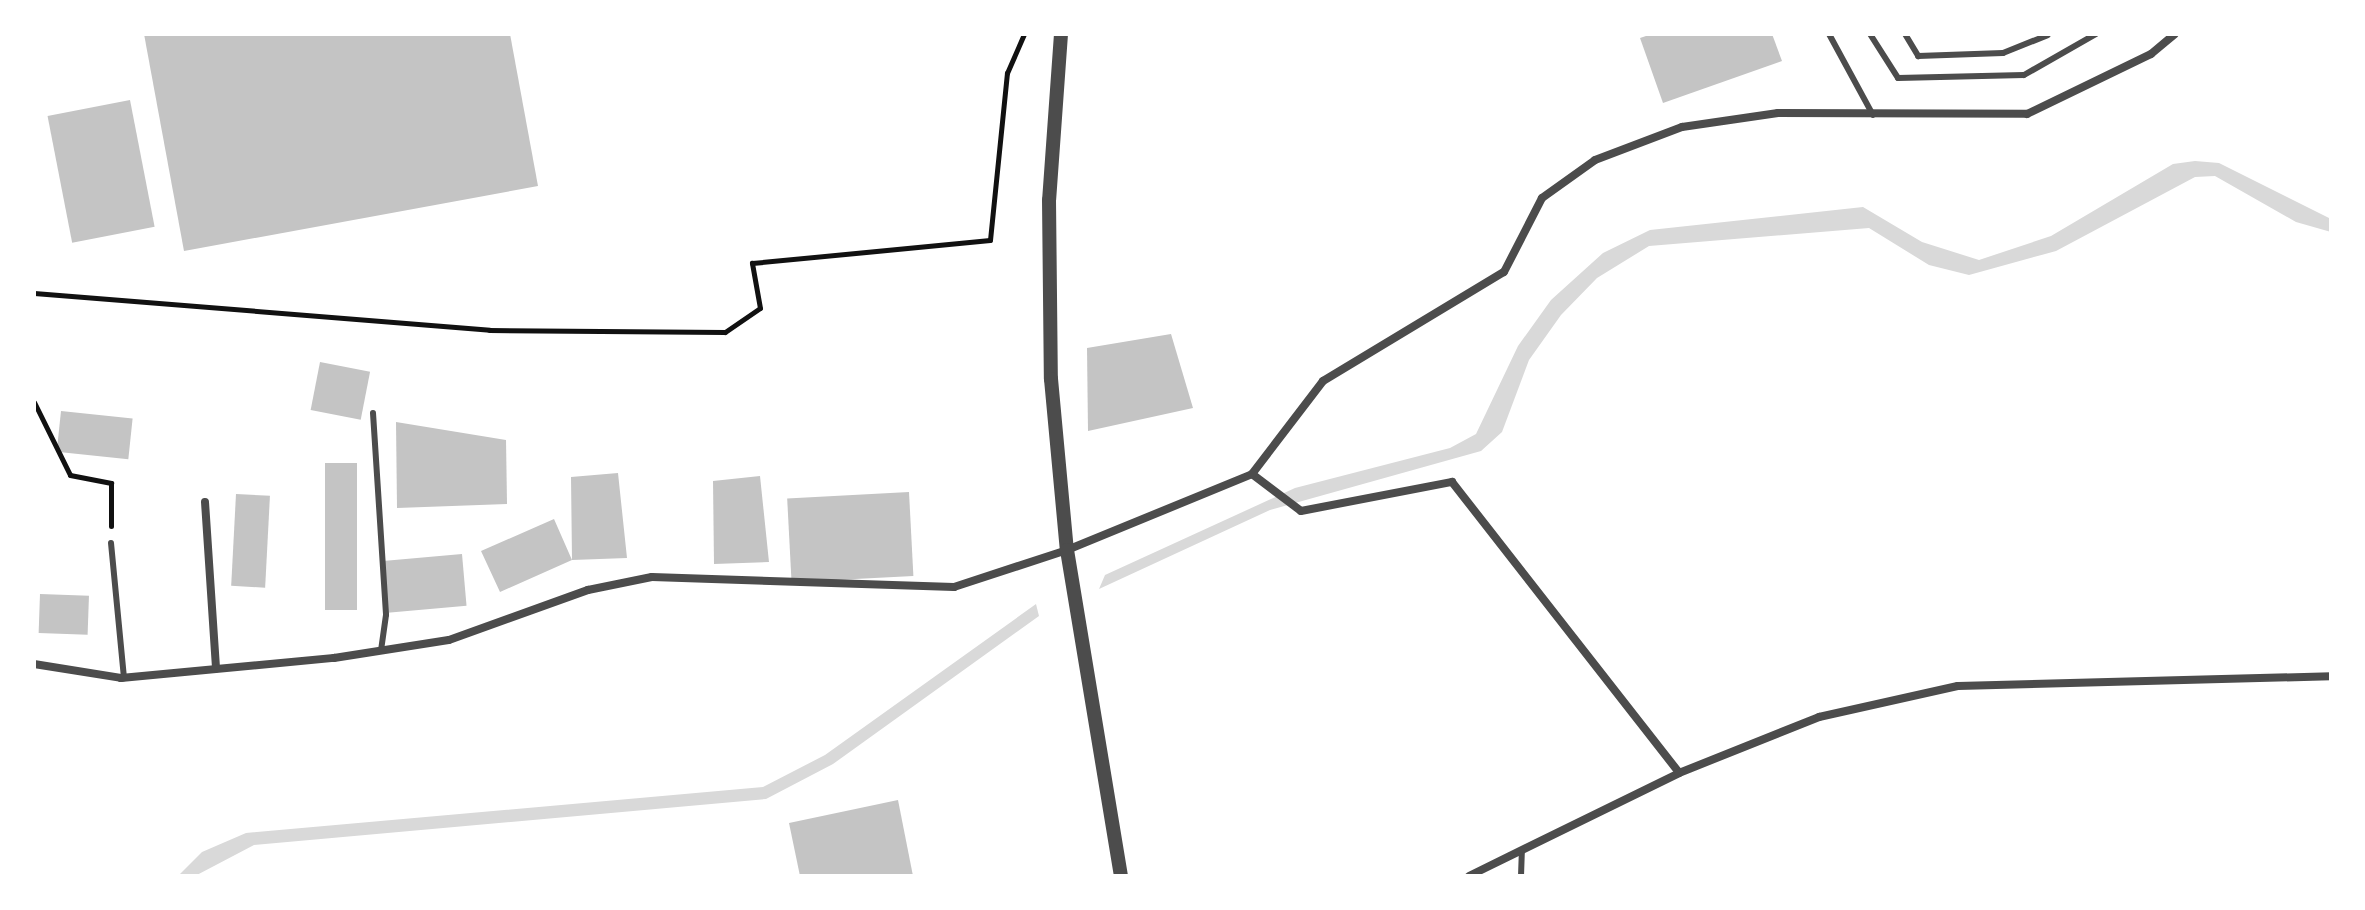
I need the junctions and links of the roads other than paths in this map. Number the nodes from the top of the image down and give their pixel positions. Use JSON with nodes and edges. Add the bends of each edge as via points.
{"nodes":[{"id":1,"x":1061,"y":34,"type":"edge"},
{"id":2,"x":1829,"y":34,"type":"edge"},
{"id":3,"x":1870,"y":34,"type":"edge"},
{"id":4,"x":1905,"y":34,"type":"edge"},
{"id":5,"x":2096,"y":34,"type":"edge"},
{"id":6,"x":2175,"y":34,"type":"edge"},
{"id":7,"x":2048,"y":35,"type":"edge"},
{"id":8,"x":1873,"y":115,"type":"junction"},
{"id":9,"x":373,"y":413,"type":"dead end"},
{"id":10,"x":1252,"y":474,"type":"junction"},
{"id":11,"x":205,"y":502,"type":"dead end"},
{"id":12,"x":111,"y":543,"type":"road end"},
{"id":13,"x":1067,"y":550,"type":"junction"},
{"id":14,"x":381,"y":651,"type":"junction"},
{"id":15,"x":34,"y":664,"type":"edge"},
{"id":16,"x":216,"y":669,"type":"junction"},
{"id":17,"x":2331,"y":676,"type":"edge"},
{"id":18,"x":124,"y":678,"type":"junction"},
{"id":19,"x":1679,"y":773,"type":"junction"},
{"id":20,"x":1522,"y":850,"type":"junction"},
{"id":21,"x":1121,"y":876,"type":"edge"},
{"id":22,"x":1469,"y":876,"type":"edge"},
{"id":23,"x":1521,"y":876,"type":"edge"}],
"edges":[{"from":1,"to":13,"type":"street","via":[[1049,200],[1051,379]]},
{"from":2,"to":8,"type":"lane"},
{"from":3,"to":5,"type":"lane","via":[[1898,78],[2024,75]]},
{"from":4,"to":7,"type":"lane","via":[[1918,56],[2003,53]]},
{"from":6,"to":8,"type":"street","via":[[2151,54],[2027,114]]},
{"from":8,"to":10,"type":"street","via":[[1778,113],[1682,127],[1595,160],[1542,198],[1504,272],[1323,381]]},
{"from":9,"to":14,"type":"lane","via":[[386,615]]},
{"from":10,"to":13,"type":"street"},
{"from":10,"to":19,"type":"street","via":[[1301,511],[1452,482]]},
{"from":11,"to":16,"type":"street"},
{"from":12,"to":18,"type":"lane"},
{"from":13,"to":14,"type":"street","via":[[954,587],[652,577],[588,590],[449,640]]},
{"from":13,"to":21,"type":"street"},
{"from":14,"to":16,"type":"street"},
{"from":15,"to":18,"type":"street"},
{"from":16,"to":18,"type":"street"},
{"from":17,"to":19,"type":"street","via":[[1958,686],[1819,717]]},
{"from":19,"to":20,"type":"street"},
{"from":20,"to":22,"type":"street"},
{"from":20,"to":23,"type":"lane"}]}
